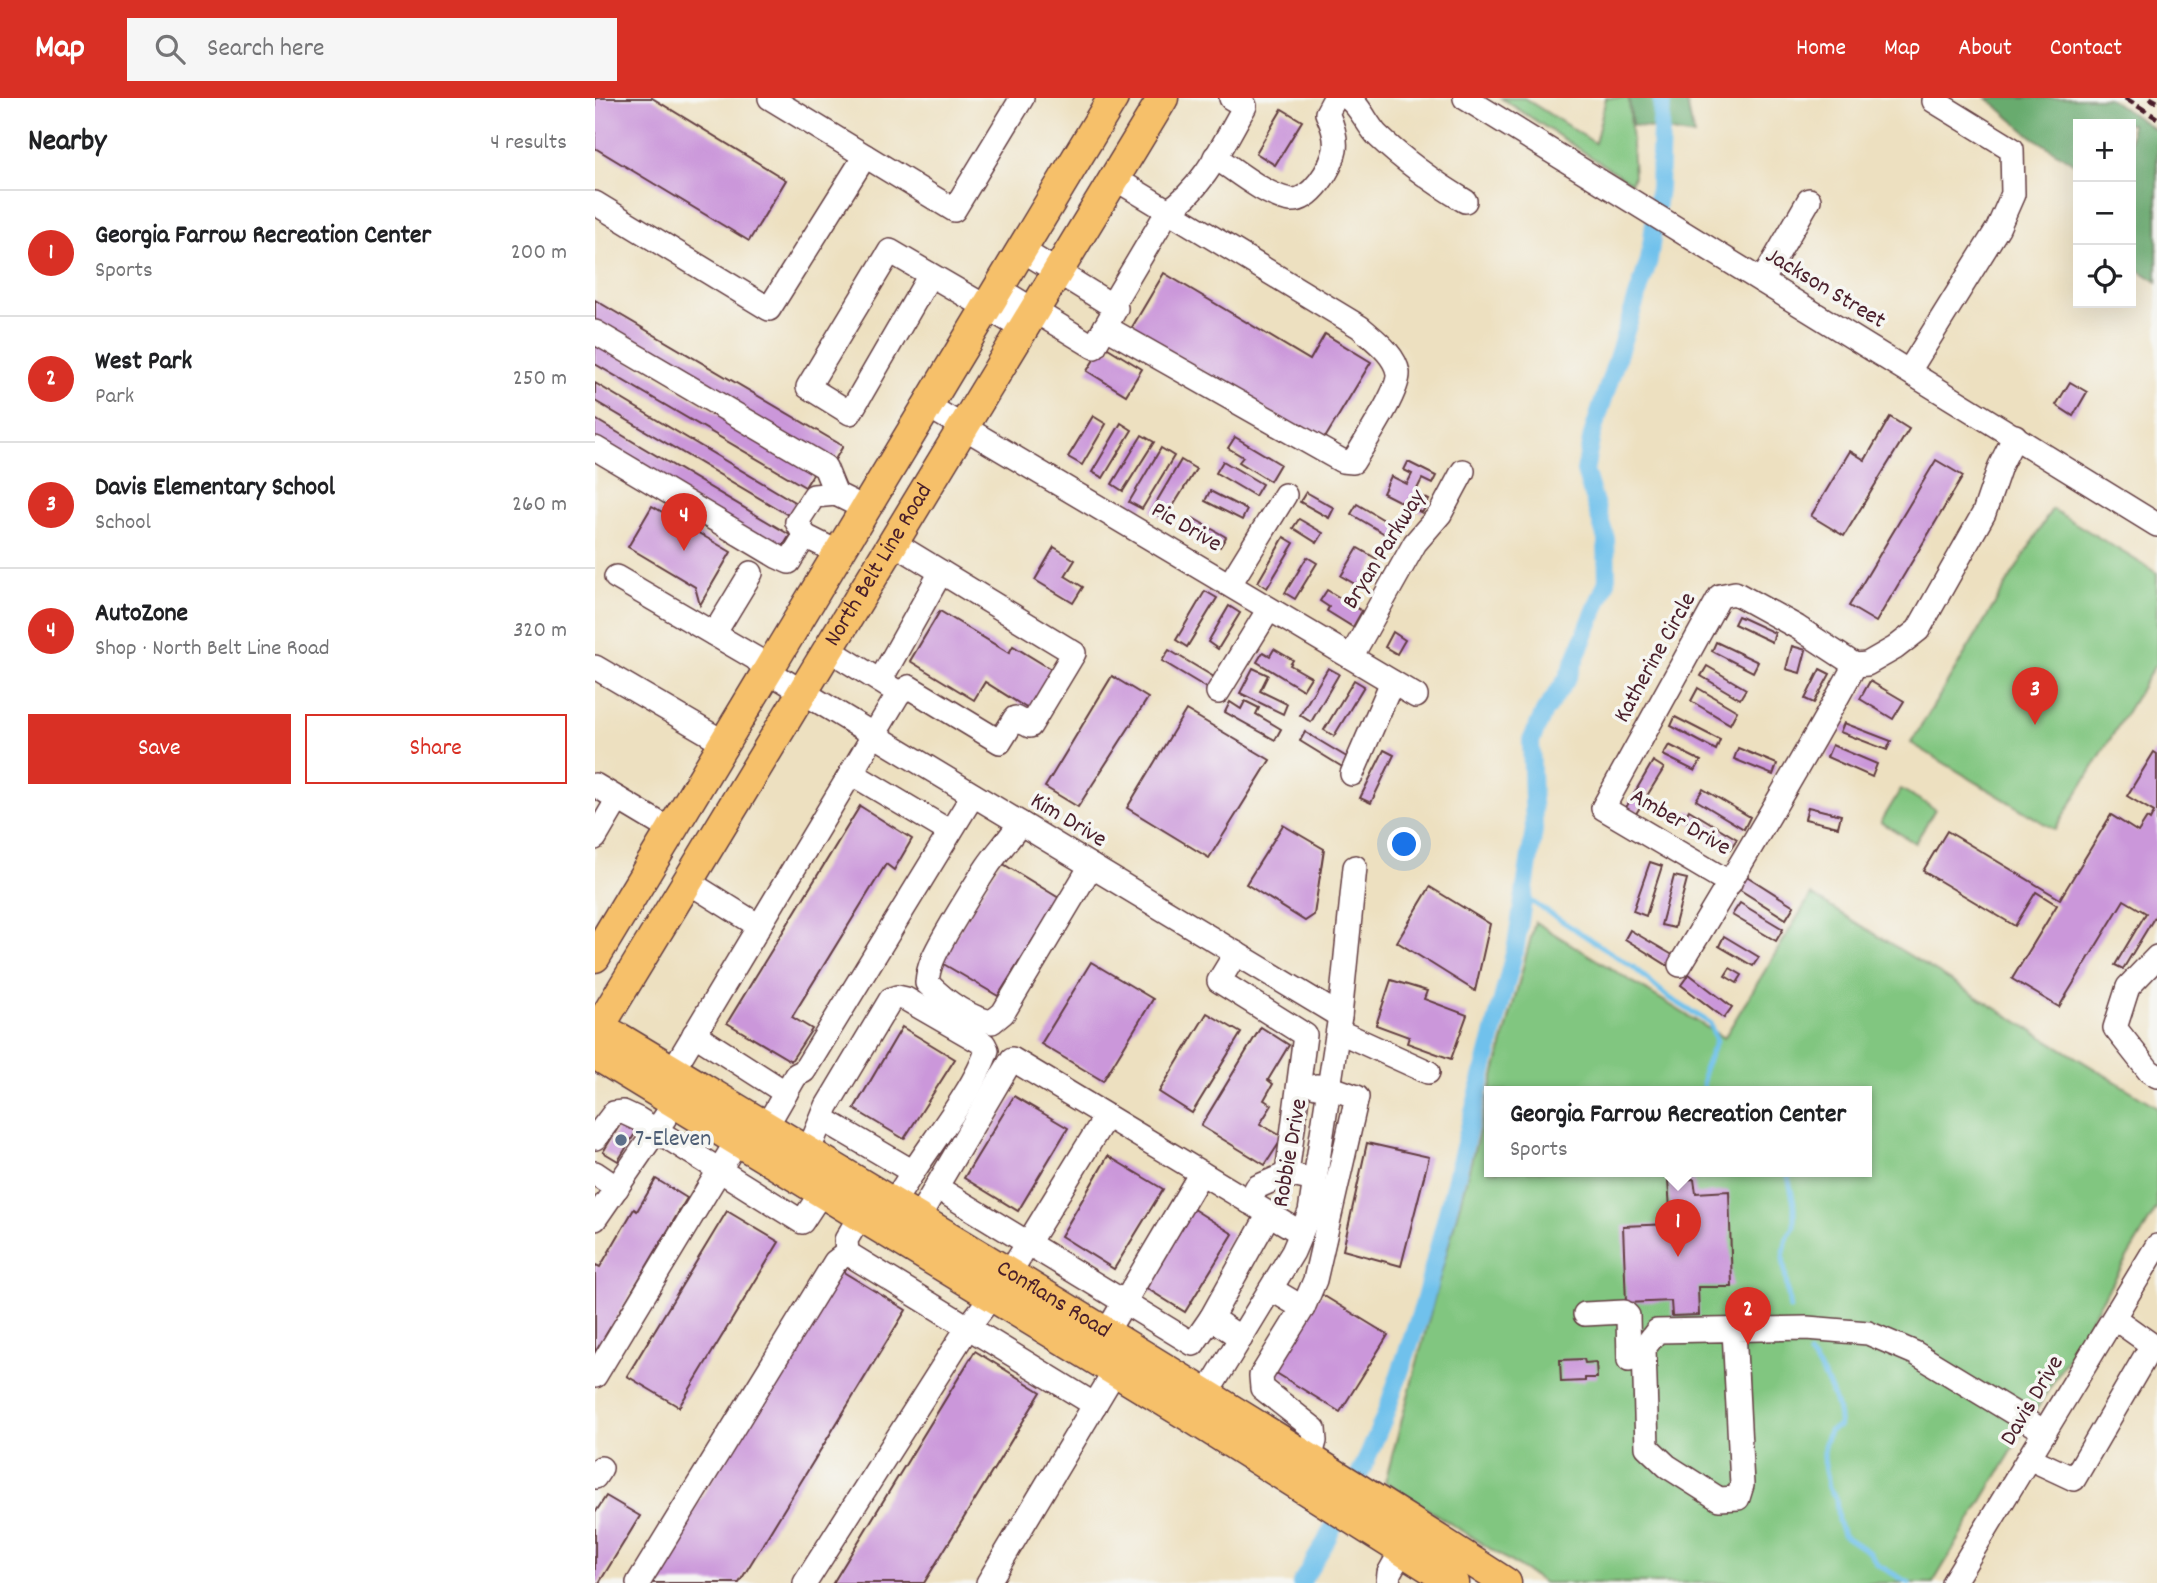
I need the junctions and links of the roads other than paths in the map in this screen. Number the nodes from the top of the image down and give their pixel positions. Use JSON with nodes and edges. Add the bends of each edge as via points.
{"nodes":[{"id":1,"x":770,"y":98,"type":"edge"},
{"id":2,"x":1022,"y":98,"type":"edge"},
{"id":3,"x":1113,"y":98,"type":"edge"},
{"id":4,"x":1163,"y":98,"type":"edge"},
{"id":5,"x":1231,"y":98,"type":"edge"},
{"id":6,"x":1335,"y":98,"type":"edge"},
{"id":7,"x":1348,"y":98,"type":"edge"},
{"id":8,"x":1465,"y":98,"type":"edge"},
{"id":9,"x":1934,"y":101,"type":"dead end"},
{"id":10,"x":866,"y":156,"type":"junction"},
{"id":11,"x":1215,"y":157,"type":"junction"},
{"id":12,"x":1114,"y":178,"type":"junction"},
{"id":13,"x":1465,"y":201,"type":"dead end"},
{"id":14,"x":1809,"y":201,"type":"dead end"},
{"id":15,"x":595,"y":203,"type":"edge"},
{"id":16,"x":1168,"y":211,"type":"junction"},
{"id":17,"x":1022,"y":250,"type":"junction"},
{"id":18,"x":1057,"y":271,"type":"junction"},
{"id":19,"x":930,"y":275,"type":"junction"},
{"id":20,"x":1762,"y":282,"type":"junction"},
{"id":21,"x":993,"y":298,"type":"junction"},
{"id":22,"x":1109,"y":316,"type":"junction"},
{"id":23,"x":1028,"y":319,"type":"junction"},
{"id":24,"x":595,"y":332,"type":"edge"},
{"id":25,"x":1909,"y":371,"type":"junction"},
{"id":26,"x":929,"y":406,"type":"junction"},
{"id":27,"x":962,"y":426,"type":"junction"},
{"id":28,"x":2015,"y":436,"type":"junction"},
{"id":29,"x":595,"y":449,"type":"edge"},
{"id":30,"x":1463,"y":471,"type":"dead end"},
{"id":31,"x":836,"y":494,"type":"junction"},
{"id":32,"x":1285,"y":495,"type":"dead end"},
{"id":33,"x":866,"y":509,"type":"junction"},
{"id":34,"x":2157,"y":525,"type":"edge"},
{"id":35,"x":805,"y":536,"type":"junction"},
{"id":36,"x":892,"y":542,"type":"junction"},
{"id":37,"x":839,"y":553,"type":"junction"},
{"id":38,"x":941,"y":572,"type":"junction"},
{"id":39,"x":751,"y":573,"type":"dead end"},
{"id":40,"x":617,"y":577,"type":"dead end"},
{"id":41,"x":1230,"y":584,"type":"junction"},
{"id":42,"x":1269,"y":609,"type":"junction"},
{"id":43,"x":714,"y":634,"type":"junction"},
{"id":44,"x":828,"y":649,"type":"junction"},
{"id":45,"x":1351,"y":657,"type":"junction"},
{"id":46,"x":1855,"y":665,"type":"junction"},
{"id":47,"x":595,"y":667,"type":"edge"},
{"id":48,"x":768,"y":671,"type":"junction"},
{"id":49,"x":1392,"y":682,"type":"junction"},
{"id":50,"x":890,"y":687,"type":"junction"},
{"id":51,"x":802,"y":691,"type":"junction"},
{"id":52,"x":1218,"y":692,"type":"dead end"},
{"id":53,"x":1416,"y":696,"type":"dead end"},
{"id":54,"x":874,"y":735,"type":"junction"},
{"id":55,"x":725,"y":743,"type":"junction"},
{"id":56,"x":851,"y":773,"type":"junction"},
{"id":57,"x":1352,"y":774,"type":"dead end"},
{"id":58,"x":595,"y":785,"type":"edge"},
{"id":59,"x":973,"y":795,"type":"junction"},
{"id":60,"x":618,"y":799,"type":"junction"},
{"id":61,"x":1603,"y":808,"type":"joint"},
{"id":62,"x":1020,"y":823,"type":"junction"},
{"id":63,"x":598,"y":828,"type":"edge"},
{"id":64,"x":672,"y":831,"type":"junction"},
{"id":65,"x":950,"y":832,"type":"junction"},
{"id":66,"x":1091,"y":866,"type":"junction"},
{"id":67,"x":1355,"y":867,"type":"dead end"},
{"id":68,"x":687,"y":881,"type":"junction"},
{"id":69,"x":1730,"y":883,"type":"junction"},
{"id":70,"x":759,"y":926,"type":"junction"},
{"id":71,"x":1236,"y":953,"type":"junction"},
{"id":72,"x":595,"y":957,"type":"edge"},
{"id":73,"x":2157,"y":957,"type":"edge"},
{"id":74,"x":1680,"y":965,"type":"dead end"},
{"id":75,"x":1283,"y":982,"type":"junction"},
{"id":76,"x":1266,"y":1010,"type":"junction"},
{"id":77,"x":1339,"y":1024,"type":"junction"},
{"id":78,"x":694,"y":1034,"type":"junction"},
{"id":79,"x":596,"y":1035,"type":"edge"},
{"id":80,"x":673,"y":1070,"type":"junction"},
{"id":81,"x":1428,"y":1072,"type":"dead end"},
{"id":82,"x":2157,"y":1076,"type":"edge"},
{"id":83,"x":1299,"y":1085,"type":"junction"},
{"id":84,"x":1329,"y":1087,"type":"junction"},
{"id":85,"x":786,"y":1093,"type":"junction"},
{"id":86,"x":675,"y":1103,"type":"junction"},
{"id":87,"x":1107,"y":1116,"type":"junction"},
{"id":88,"x":823,"y":1119,"type":"junction"},
{"id":89,"x":766,"y":1126,"type":"junction"},
{"id":90,"x":657,"y":1131,"type":"junction"},
{"id":91,"x":595,"y":1138,"type":"edge"},
{"id":92,"x":737,"y":1141,"type":"junction"},
{"id":93,"x":865,"y":1142,"type":"junction"},
{"id":94,"x":808,"y":1152,"type":"junction"},
{"id":95,"x":720,"y":1169,"type":"junction"},
{"id":96,"x":913,"y":1172,"type":"junction"},
{"id":97,"x":595,"y":1173,"type":"edge"},
{"id":98,"x":1201,"y":1173,"type":"junction"},
{"id":99,"x":1287,"y":1174,"type":"junction"},
{"id":100,"x":833,"y":1178,"type":"junction"},
{"id":101,"x":1315,"y":1180,"type":"junction"},
{"id":102,"x":936,"y":1187,"type":"junction"},
{"id":103,"x":617,"y":1188,"type":"junction"},
{"id":104,"x":1249,"y":1202,"type":"junction"},
{"id":105,"x":906,"y":1210,"type":"junction"},
{"id":106,"x":1269,"y":1214,"type":"junction"},
{"id":107,"x":860,"y":1216,"type":"junction"},
{"id":108,"x":595,"y":1219,"type":"edge"},
{"id":109,"x":1297,"y":1242,"type":"junction"},
{"id":110,"x":1028,"y":1244,"type":"junction"},
{"id":111,"x":2157,"y":1247,"type":"edge"},
{"id":112,"x":847,"y":1253,"type":"junction"},
{"id":113,"x":1318,"y":1265,"type":"junction"},
{"id":114,"x":1001,"y":1285,"type":"junction"},
{"id":115,"x":1271,"y":1289,"type":"junction"},
{"id":116,"x":1124,"y":1303,"type":"junction"},
{"id":117,"x":1303,"y":1308,"type":"junction"},
{"id":118,"x":1585,"y":1314,"type":"dead end"},
{"id":119,"x":1211,"y":1318,"type":"junction"},
{"id":120,"x":2114,"y":1318,"type":"junction"},
{"id":121,"x":968,"y":1327,"type":"junction"},
{"id":122,"x":1734,"y":1329,"type":"junction"},
{"id":123,"x":1106,"y":1333,"type":"junction"},
{"id":124,"x":1241,"y":1338,"type":"junction"},
{"id":125,"x":1629,"y":1360,"type":"dead end"},
{"id":126,"x":1115,"y":1371,"type":"junction"},
{"id":127,"x":595,"y":1376,"type":"edge"},
{"id":128,"x":1095,"y":1405,"type":"junction"},
{"id":129,"x":1199,"y":1407,"type":"junction"},
{"id":130,"x":2045,"y":1432,"type":"junction"},
{"id":131,"x":2029,"y":1458,"type":"junction"},
{"id":132,"x":1314,"y":1473,"type":"junction"},
{"id":133,"x":1394,"y":1534,"type":"junction"},
{"id":134,"x":638,"y":1583,"type":"edge"},
{"id":135,"x":805,"y":1583,"type":"edge"},
{"id":136,"x":988,"y":1583,"type":"edge"},
{"id":137,"x":1388,"y":1583,"type":"edge"},
{"id":138,"x":1454,"y":1583,"type":"edge"},
{"id":139,"x":1506,"y":1583,"type":"edge"},
{"id":140,"x":1954,"y":1583,"type":"edge"}],
"edges":[{"from":1,"to":10,"type":"street"},
{"from":2,"to":10,"type":"street","via":[[954,210]]},
{"from":3,"to":17,"type":"main road","name":"North Belt Line Road"},
{"from":4,"to":12,"type":"main road","name":"North Belt Line Road"},
{"from":5,"to":11,"type":"street","via":[[1245,106]]},
{"from":6,"to":11,"type":"street","via":[[1327,113],[1335,149],[1320,183],[1305,196],[1292,201],[1269,192]]},
{"from":7,"to":13,"type":"street","via":[[1378,135]]},
{"from":8,"to":20,"type":"street","name":"Jackson Street"},
{"from":9,"to":25,"type":"street","via":[[2012,149],[2013,194],[1998,229]]},
{"from":10,"to":15,"type":"street","via":[[769,309]]},
{"from":11,"to":16,"type":"street","via":[[1180,203]]},
{"from":12,"to":16,"type":"street"},
{"from":12,"to":18,"type":"main road","name":"North Belt Line Road"},
{"from":14,"to":20,"type":"street"},
{"from":16,"to":22,"type":"street"},
{"from":16,"to":22,"type":"street","via":[[1360,327],[1389,355],[1398,373],[1395,388],[1353,462],[1342,461]]},
{"from":17,"to":18,"type":"street"},
{"from":17,"to":21,"type":"main road","name":"North Belt Line Road"},
{"from":18,"to":22,"type":"street"},
{"from":18,"to":23,"type":"main road","name":"North Belt Line Road"},
{"from":19,"to":19,"type":"street","via":[[890,251],[808,387],[850,413]]},
{"from":19,"to":21,"type":"street"},
{"from":20,"to":25,"type":"street","name":"Jackson Street"},
{"from":21,"to":23,"type":"street"},
{"from":21,"to":26,"type":"main road","name":"North Belt Line Road"},
{"from":22,"to":23,"type":"street","via":[[1094,347]]},
{"from":23,"to":27,"type":"main road","name":"North Belt Line Road"},
{"from":24,"to":31,"type":"street","via":[[825,467]]},
{"from":25,"to":28,"type":"street","name":"Jackson Street"},
{"from":26,"to":27,"type":"street","name":"Pic Drive"},
{"from":26,"to":33,"type":"main road","name":"North Belt Line Road"},
{"from":27,"to":36,"type":"main road","name":"North Belt Line Road"},
{"from":27,"to":41,"type":"street","name":"Pic Drive"},
{"from":28,"to":34,"type":"street","name":"Jackson Street"},
{"from":28,"to":46,"type":"street","via":[[1983,513],[1918,629],[1867,664]]},
{"from":29,"to":35,"type":"street","via":[[789,562]]},
{"from":30,"to":45,"type":"street","name":"Bryan Parkway","via":[[1440,514],[1415,543]]},
{"from":31,"to":33,"type":"street"},
{"from":31,"to":35,"type":"street","via":[[814,496],[797,522]]},
{"from":32,"to":41,"type":"street"},
{"from":33,"to":37,"type":"main road","name":"North Belt Line Road"},
{"from":35,"to":37,"type":"street"},
{"from":36,"to":38,"type":"street"},
{"from":36,"to":44,"type":"main road","name":"North Belt Line Road"},
{"from":37,"to":48,"type":"main road","name":"North Belt Line Road"},
{"from":38,"to":50,"type":"street"},
{"from":38,"to":50,"type":"street","via":[[1074,653],[1030,726],[1015,718],[1000,742],[909,687]]},
{"from":39,"to":43,"type":"street"},
{"from":40,"to":43,"type":"street","name":"Kim Drive"},
{"from":41,"to":42,"type":"street","name":"Pic Drive"},
{"from":42,"to":45,"type":"street","name":"Pic Drive"},
{"from":42,"to":52,"type":"street"},
{"from":43,"to":48,"type":"street","name":"Kim Drive"},
{"from":44,"to":50,"type":"street"},
{"from":44,"to":51,"type":"main road","name":"North Belt Line Road"},
{"from":45,"to":49,"type":"street","name":"Pic Drive"},
{"from":46,"to":61,"type":"street","name":"Katherine Circle","via":[[1735,593],[1720,596]]},
{"from":46,"to":69,"type":"street"},
{"from":47,"to":55,"type":"street"},
{"from":48,"to":51,"type":"street","name":"Kim Drive"},
{"from":48,"to":55,"type":"main road","name":"North Belt Line Road"},
{"from":49,"to":53,"type":"street","name":"Pic Drive"},
{"from":49,"to":57,"type":"street"},
{"from":50,"to":54,"type":"street"},
{"from":51,"to":54,"type":"street","name":"Kim Drive"},
{"from":51,"to":68,"type":"main road","name":"North Belt Line Road"},
{"from":54,"to":56,"type":"street"},
{"from":54,"to":59,"type":"street","name":"Kim Drive"},
{"from":55,"to":64,"type":"main road","name":"North Belt Line Road"},
{"from":56,"to":65,"type":"street"},
{"from":56,"to":70,"type":"street"},
{"from":58,"to":60,"type":"street"},
{"from":59,"to":62,"type":"street","name":"Kim Drive"},
{"from":59,"to":65,"type":"street"},
{"from":60,"to":63,"type":"street"},
{"from":60,"to":64,"type":"street"},
{"from":61,"to":69,"type":"street","name":"Amber Drive"},
{"from":62,"to":66,"type":"street","name":"Kim Drive"},
{"from":62,"to":66,"type":"street","via":[[959,911],[927,973],[927,983],[938,994],[977,1019],[992,1022],[1003,1013]]},
{"from":64,"to":72,"type":"main road","name":"North Belt Line Road"},
{"from":65,"to":85,"type":"street","via":[[804,1071],[796,1075]]},
{"from":66,"to":71,"type":"street","name":"Kim Drive"},
{"from":67,"to":77,"type":"street","name":"Robbie Drive"},
{"from":68,"to":70,"type":"street"},
{"from":68,"to":79,"type":"main road","name":"North Belt Line Road"},
{"from":69,"to":74,"type":"street"},
{"from":70,"to":78,"type":"street"},
{"from":71,"to":75,"type":"street","name":"Kim Drive"},
{"from":71,"to":76,"type":"street","via":[[1219,981]]},
{"from":73,"to":82,"type":"street","via":[[2128,987],[2115,1028]]},
{"from":75,"to":76,"type":"street"},
{"from":75,"to":77,"type":"street","name":"Kim Drive"},
{"from":76,"to":83,"type":"street","via":[[1305,1035]]},
{"from":77,"to":81,"type":"street","name":"Kim Drive"},
{"from":77,"to":84,"type":"street","name":"Robbie Drive"},
{"from":78,"to":80,"type":"street"},
{"from":78,"to":85,"type":"street"},
{"from":79,"to":80,"type":"main road","name":"Conflans Road"},
{"from":79,"to":86,"type":"main road","name":"Conflans Road"},
{"from":80,"to":89,"type":"main road","name":"Conflans Road"},
{"from":83,"to":84,"type":"street"},
{"from":83,"to":99,"type":"street"},
{"from":84,"to":101,"type":"street","name":"Robbie Drive"},
{"from":84,"to":113,"type":"street","via":[[1357,1097]]},
{"from":85,"to":89,"type":"street"},
{"from":86,"to":90,"type":"street"},
{"from":86,"to":92,"type":"main road","name":"Conflans Road"},
{"from":87,"to":98,"type":"street"},
{"from":87,"to":102,"type":"street","via":[[1012,1059]]},
{"from":87,"to":110,"type":"street"},
{"from":88,"to":93,"type":"street"},
{"from":88,"to":94,"type":"street"},
{"from":88,"to":96,"type":"street","via":[[891,999],[906,999],[984,1044],[983,1060]]},
{"from":89,"to":94,"type":"main road","name":"Conflans Road"},
{"from":90,"to":91,"type":"street","via":[[623,1112],[614,1113]]},
{"from":90,"to":95,"type":"street"},
{"from":90,"to":103,"type":"street"},
{"from":92,"to":95,"type":"street"},
{"from":92,"to":100,"type":"main road","name":"Conflans Road"},
{"from":93,"to":96,"type":"street"},
{"from":93,"to":100,"type":"street"},
{"from":94,"to":100,"type":"main road","name":"Conflans Road"},
{"from":95,"to":100,"type":"street","via":[[803,1222]]},
{"from":95,"to":127,"type":"street"},
{"from":96,"to":105,"type":"street"},
{"from":97,"to":103,"type":"street"},
{"from":98,"to":104,"type":"street"},
{"from":98,"to":116,"type":"street"},
{"from":99,"to":101,"type":"street"},
{"from":99,"to":104,"type":"street","via":[[1257,1187]]},
{"from":100,"to":105,"type":"main road","name":"Conflans Road"},
{"from":100,"to":107,"type":"main road","name":"Conflans Road"},
{"from":101,"to":109,"type":"street","name":"Robbie Drive","via":[[1310,1212]]},
{"from":102,"to":105,"type":"street"},
{"from":102,"to":110,"type":"street"},
{"from":103,"to":108,"type":"street"},
{"from":104,"to":106,"type":"street"},
{"from":105,"to":114,"type":"main road","name":"Conflans Road"},
{"from":106,"to":109,"type":"street"},
{"from":106,"to":119,"type":"street"},
{"from":107,"to":112,"type":"street","via":[[846,1240]]},
{"from":107,"to":114,"type":"main road","name":"Conflans Road"},
{"from":109,"to":113,"type":"street"},
{"from":109,"to":115,"type":"street","name":"Robbie Drive"},
{"from":110,"to":114,"type":"street"},
{"from":110,"to":116,"type":"street"},
{"from":111,"to":120,"type":"street","name":"Davis Drive"},
{"from":112,"to":121,"type":"street"},
{"from":112,"to":134,"type":"street","via":[[835,1262]]},
{"from":113,"to":117,"type":"street"},
{"from":114,"to":121,"type":"street"},
{"from":114,"to":123,"type":"main road","name":"Conflans Road"},
{"from":114,"to":126,"type":"main road","name":"Conflans Road"},
{"from":115,"to":117,"type":"street"},
{"from":115,"to":124,"type":"street","name":"Robbie Drive"},
{"from":116,"to":119,"type":"street","via":[[1193,1344]]},
{"from":116,"to":123,"type":"street"},
{"from":117,"to":132,"type":"street","via":[[1261,1376],[1262,1388],[1314,1429]]},
{"from":118,"to":125,"type":"street","via":[[1624,1312],[1628,1316]]},
{"from":119,"to":124,"type":"street"},
{"from":120,"to":130,"type":"street","name":"Davis Drive"},
{"from":120,"to":131,"type":"street","via":[[2152,1345],[2074,1479]]},
{"from":121,"to":128,"type":"street"},
{"from":121,"to":135,"type":"street"},
{"from":122,"to":122,"type":"street","via":[[1657,1331],[1644,1348],[1647,1447],[1667,1466],[1719,1499],[1738,1498],[1742,1485]]},
{"from":122,"to":130,"type":"street","via":[[1868,1333],[1915,1353]]},
{"from":123,"to":129,"type":"main road","name":"Conflans Road"},
{"from":124,"to":129,"type":"street","name":"Robbie Drive"},
{"from":126,"to":128,"type":"street"},
{"from":126,"to":129,"type":"main road","name":"Conflans Road"},
{"from":128,"to":136,"type":"street"},
{"from":129,"to":132,"type":"main road","name":"Conflans Road"},
{"from":130,"to":131,"type":"street","name":"Davis Drive"},
{"from":131,"to":140,"type":"street","name":"Davis Drive"},
{"from":132,"to":133,"type":"main road","name":"Conflans Road"},
{"from":133,"to":137,"type":"street"},
{"from":133,"to":138,"type":"main road","name":"Conflans Road"},
{"from":133,"to":139,"type":"main road","name":"Conflans Road"}]}
